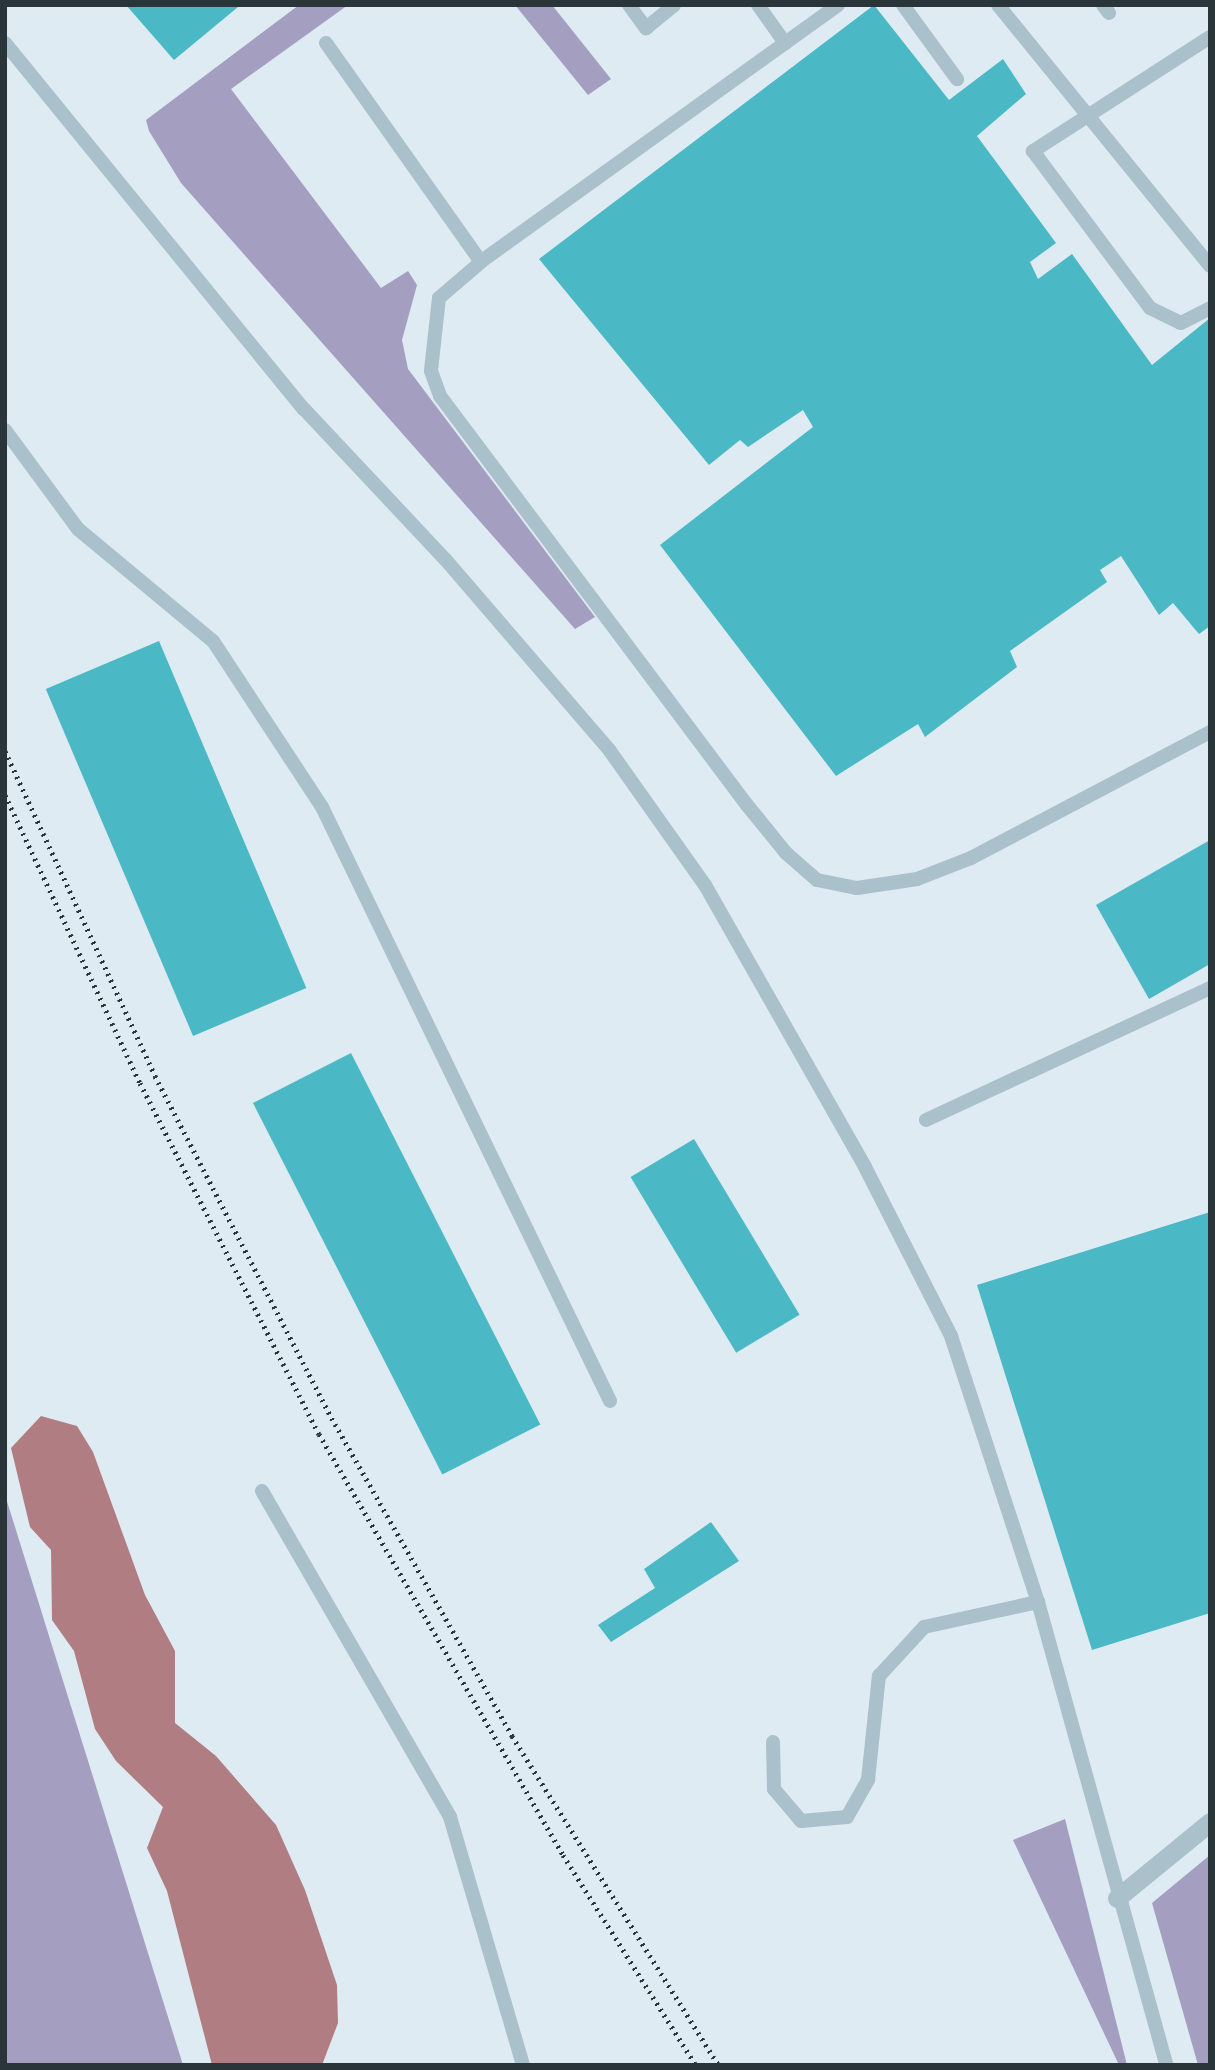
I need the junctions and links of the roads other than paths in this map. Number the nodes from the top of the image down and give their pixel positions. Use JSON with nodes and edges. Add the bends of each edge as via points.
{"nodes":[{"id":1,"x":629,"y":5,"type":"edge"},
{"id":2,"x":674,"y":5,"type":"edge"},
{"id":3,"x":758,"y":5,"type":"edge"},
{"id":4,"x":838,"y":5,"type":"edge"},
{"id":5,"x":902,"y":5,"type":"edge"},
{"id":6,"x":998,"y":5,"type":"edge"},
{"id":7,"x":1210,"y":37,"type":"edge"},
{"id":8,"x":5,"y":43,"type":"edge"},
{"id":9,"x":326,"y":43,"type":"dead end"},
{"id":10,"x":785,"y":43,"type":"junction"},
{"id":11,"x":957,"y":79,"type":"dead end"},
{"id":12,"x":1085,"y":116,"type":"junction"},
{"id":13,"x":481,"y":262,"type":"junction"},
{"id":14,"x":1210,"y":266,"type":"edge"},
{"id":15,"x":1210,"y":308,"type":"edge"},
{"id":16,"x":5,"y":430,"type":"edge"},
{"id":17,"x":1210,"y":732,"type":"edge"},
{"id":18,"x":1210,"y":988,"type":"edge"},
{"id":19,"x":926,"y":1120,"type":"dead end"},
{"id":20,"x":610,"y":1401,"type":"dead end"},
{"id":21,"x":261,"y":1491,"type":"dead end"},
{"id":22,"x":1038,"y":1602,"type":"junction"},
{"id":23,"x":773,"y":1742,"type":"dead end"},
{"id":24,"x":1210,"y":1822,"type":"edge"},
{"id":25,"x":1117,"y":1898,"type":"junction"},
{"id":26,"x":523,"y":2065,"type":"edge"},
{"id":27,"x":1166,"y":2065,"type":"edge"}],
"edges":[{"from":1,"to":2,"type":"lane","via":[[646,28]]},
{"from":3,"to":10,"type":"lane"},
{"from":4,"to":10,"type":"lane"},
{"from":5,"to":11,"type":"lane"},
{"from":6,"to":12,"type":"lane"},
{"from":7,"to":12,"type":"lane"},
{"from":8,"to":22,"type":"lane","via":[[304,410],[445,559],[610,751],[705,885],[865,1167],[951,1336]]},
{"from":9,"to":13,"type":"lane"},
{"from":10,"to":13,"type":"lane"},
{"from":12,"to":14,"type":"lane"},
{"from":12,"to":15,"type":"lane","via":[[1033,151],[1150,308],[1181,323]]},
{"from":13,"to":17,"type":"lane","via":[[439,298],[431,371],[440,396],[747,805],[786,853],[817,880],[858,888],[918,879],[971,858]]},
{"from":16,"to":20,"type":"lane","via":[[78,529],[213,641],[322,807]]},
{"from":18,"to":19,"type":"lane"},
{"from":21,"to":26,"type":"lane","via":[[450,1817]]},
{"from":22,"to":23,"type":"lane","via":[[924,1627],[879,1676],[868,1780],[847,1816],[801,1821],[774,1788]]},
{"from":22,"to":25,"type":"lane"},
{"from":24,"to":25,"type":"street"},
{"from":25,"to":27,"type":"lane"}]}
